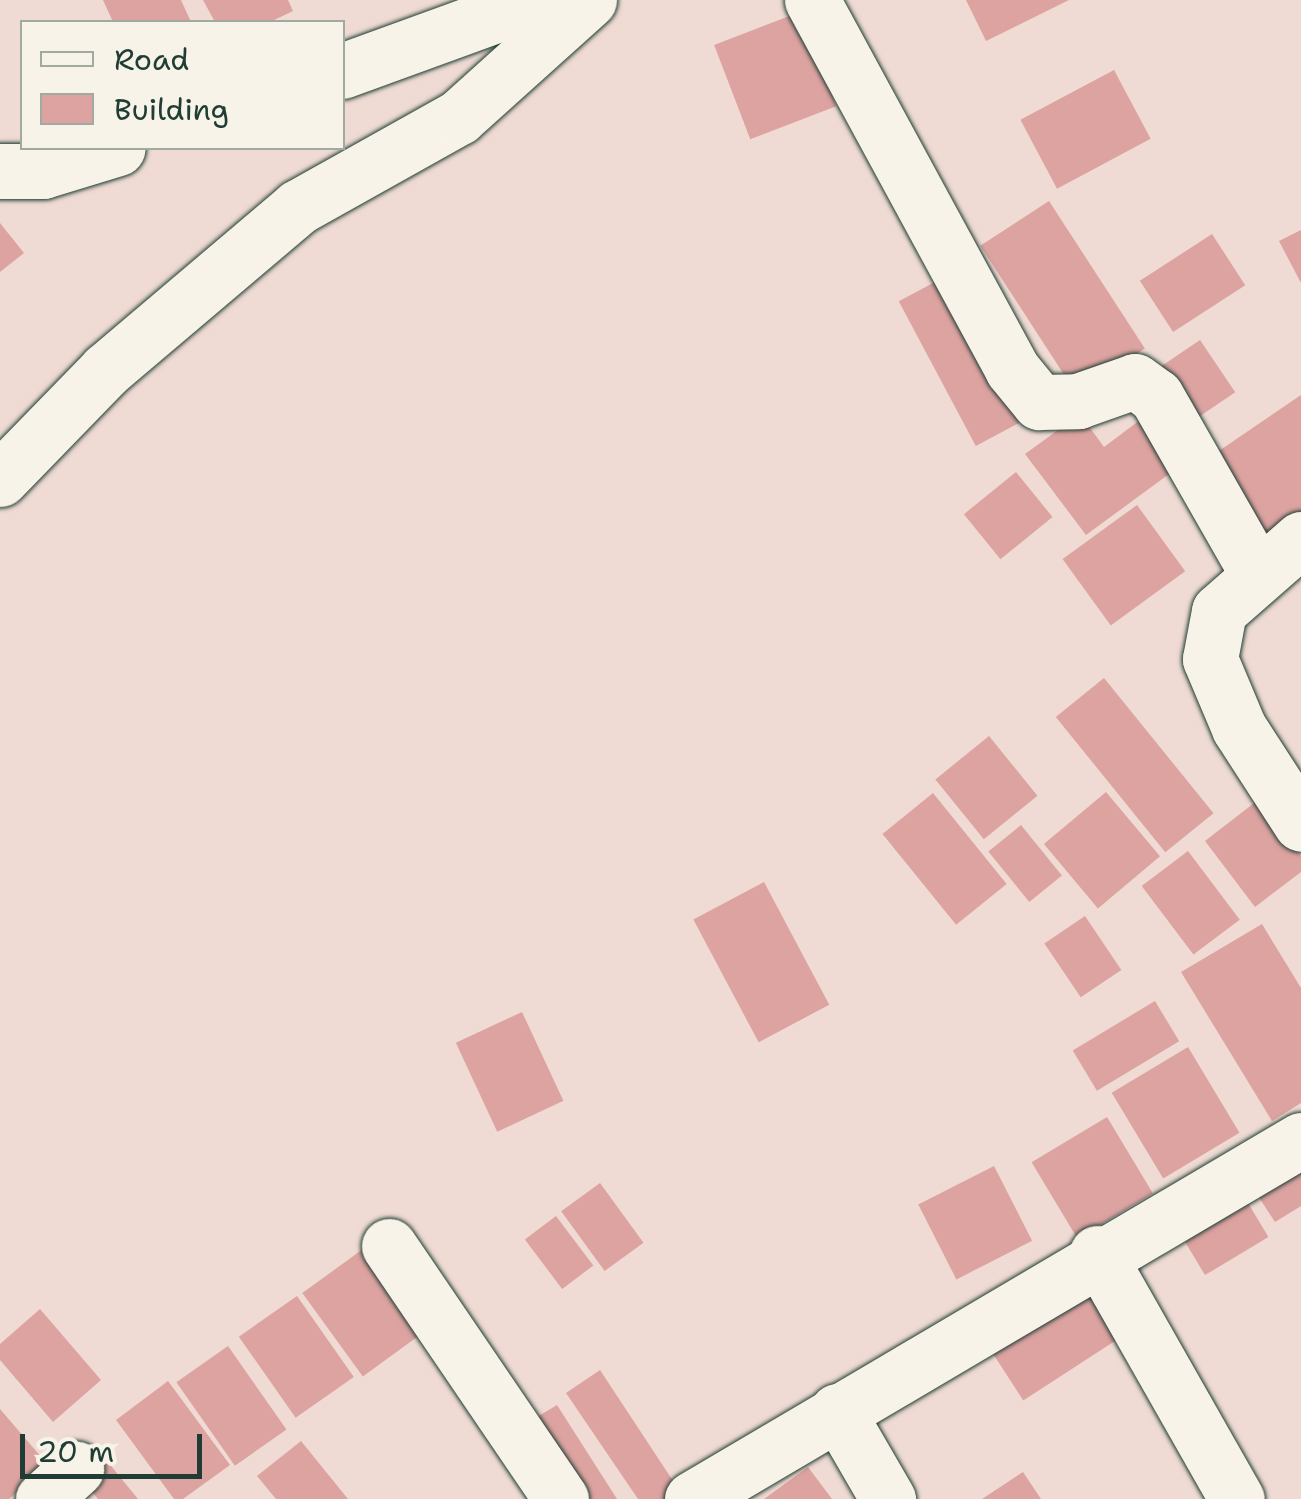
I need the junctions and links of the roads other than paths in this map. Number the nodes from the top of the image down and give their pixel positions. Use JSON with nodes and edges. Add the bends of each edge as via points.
{"nodes":[{"id":1,"x":537,"y":0,"type":"edge"},
{"id":2,"x":590,"y":0,"type":"edge"},
{"id":3,"x":812,"y":0,"type":"edge"},
{"id":4,"x":345,"y":70,"type":"edge"},
{"id":5,"x":111,"y":150,"type":"edge"},
{"id":6,"x":0,"y":171,"type":"edge"},
{"id":7,"x":0,"y":479,"type":"edge"},
{"id":8,"x":1301,"y":539,"type":"edge"},
{"id":9,"x":1258,"y":575,"type":"junction"},
{"id":10,"x":1301,"y":824,"type":"edge"},
{"id":11,"x":1301,"y":1140,"type":"edge"},
{"id":12,"x":389,"y":1246,"type":"dead end"},
{"id":13,"x":1097,"y":1253,"type":"junction"},
{"id":14,"x":837,"y":1412,"type":"junction"},
{"id":15,"x":561,"y":1499,"type":"edge"},
{"id":16,"x":692,"y":1499,"type":"edge"},
{"id":17,"x":888,"y":1499,"type":"edge"},
{"id":18,"x":1236,"y":1499,"type":"edge"}],
"edges":[{"from":1,"to":4,"type":"street"},
{"from":2,"to":7,"type":"street","via":[[459,118],[298,208],[106,370]]},
{"from":3,"to":9,"type":"street","via":[[1012,369],[1039,402],[1078,402],[1135,381],[1156,396]]},
{"from":5,"to":6,"type":"street","via":[[43,171]]},
{"from":8,"to":9,"type":"street"},
{"from":9,"to":10,"type":"street","via":[[1219,611],[1210,659],[1239,728]]},
{"from":11,"to":13,"type":"street"},
{"from":12,"to":15,"type":"street"},
{"from":13,"to":14,"type":"street"},
{"from":13,"to":18,"type":"street"},
{"from":14,"to":16,"type":"street"},
{"from":14,"to":17,"type":"street"}]}
